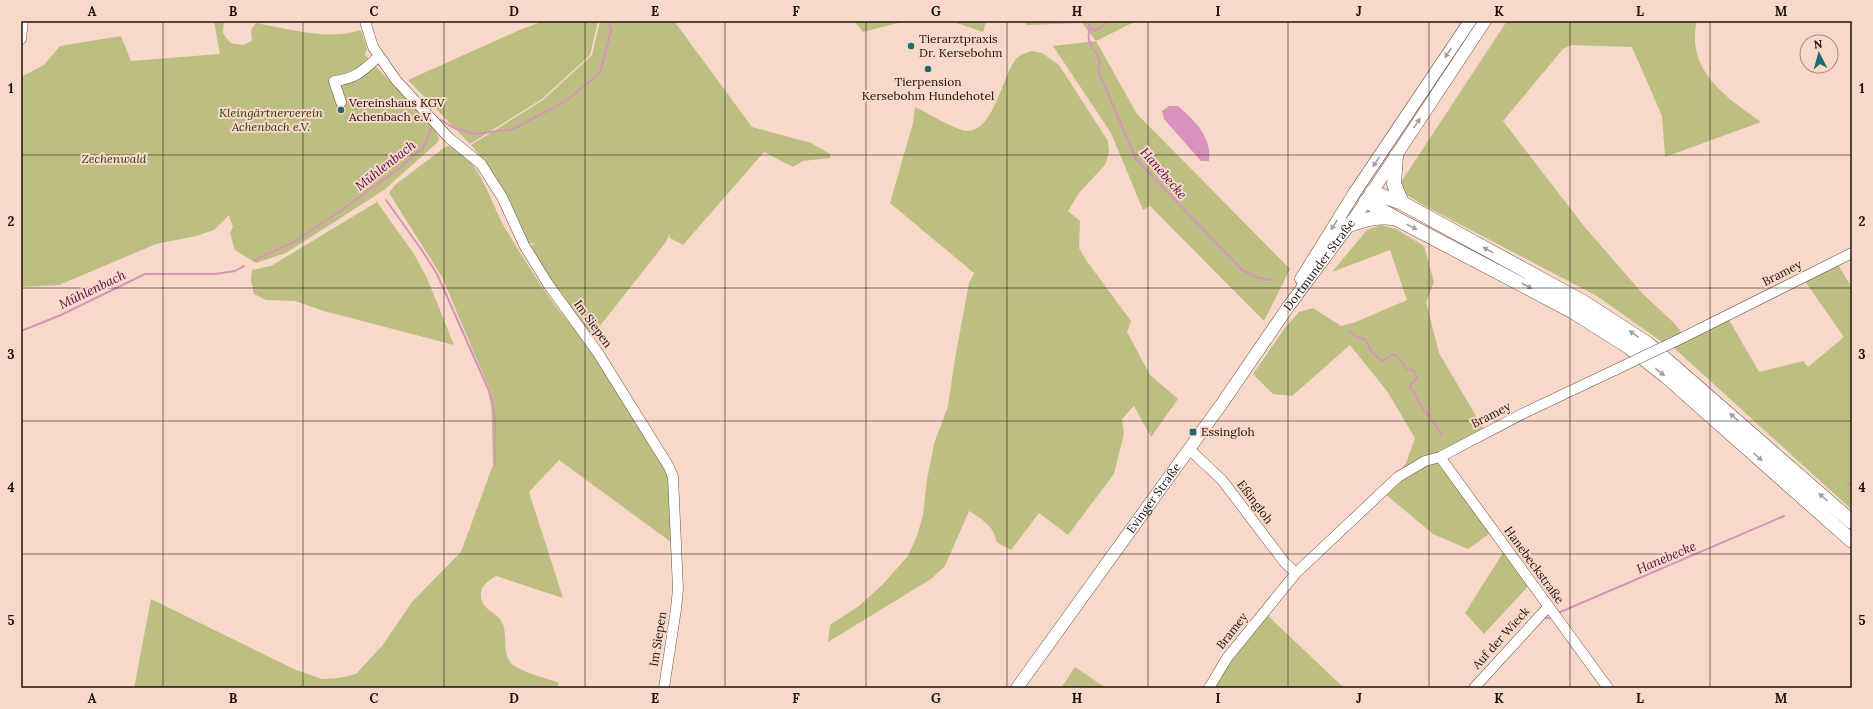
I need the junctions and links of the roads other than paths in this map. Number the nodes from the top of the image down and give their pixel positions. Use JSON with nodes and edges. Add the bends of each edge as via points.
{"nodes":[{"id":1,"x":23,"y":21,"type":"edge"},
{"id":2,"x":365,"y":21,"type":"edge"},
{"id":3,"x":1470,"y":21,"type":"edge"},
{"id":4,"x":1485,"y":21,"type":"edge"},
{"id":5,"x":21,"y":39,"type":"edge"},
{"id":6,"x":379,"y":56,"type":"junction"},
{"id":7,"x":341,"y":102,"type":"dead end"},
{"id":8,"x":1396,"y":156,"type":"junction"},
{"id":9,"x":1364,"y":191,"type":"junction"},
{"id":10,"x":1402,"y":203,"type":"junction"},
{"id":11,"x":1396,"y":218,"type":"junction"},
{"id":12,"x":1348,"y":225,"type":"junction"},
{"id":13,"x":1852,"y":253,"type":"edge"},
{"id":14,"x":1288,"y":307,"type":"junction"},
{"id":15,"x":1189,"y":449,"type":"junction"},
{"id":16,"x":1440,"y":456,"type":"junction"},
{"id":17,"x":1852,"y":522,"type":"edge"},
{"id":18,"x":1852,"y":541,"type":"edge"},
{"id":19,"x":1296,"y":573,"type":"junction"},
{"id":20,"x":1548,"y":607,"type":"junction"},
{"id":21,"x":664,"y":688,"type":"edge"},
{"id":22,"x":1017,"y":688,"type":"edge"},
{"id":23,"x":1209,"y":688,"type":"edge"},
{"id":24,"x":1474,"y":688,"type":"edge"},
{"id":25,"x":1608,"y":688,"type":"edge"}],
"edges":[{"from":1,"to":5,"type":"street"},
{"from":2,"to":6,"type":"street","name":"Im Siepen","via":[[373,47]]},
{"from":3,"to":9,"type":"main road","name":"Dortmunder Straße","one_way":true},
{"from":8,"to":4,"type":"main road","name":"Dortmunder Straße","one_way":true},
{"from":6,"to":7,"type":"street","via":[[356,76],[334,81]]},
{"from":6,"to":21,"type":"street","name":"Im Siepen","via":[[396,80],[434,123],[481,164],[502,197],[524,245],[544,278],[598,353],[670,467],[673,477],[678,589]]},
{"from":8,"to":9,"type":"main road","name":"Dortmunder Straße"},
{"from":8,"to":10,"type":"highway","via":[[1394,184]]},
{"from":9,"to":10,"type":"highway"},
{"from":9,"to":11,"type":"highway"},
{"from":9,"to":12,"type":"main road","name":"Dortmunder Straße"},
{"from":9,"to":14,"type":"main road","name":"Dortmunder Straße","one_way":true,"via":[[1302,277]]},
{"from":17,"to":10,"type":"highway","one_way":true,"via":[[1648,344],[1583,302]]},
{"from":11,"to":12,"type":"highway","via":[[1378,216]]},
{"from":11,"to":18,"type":"highway","one_way":true,"via":[[1553,300],[1629,348],[1673,382]]},
{"from":12,"to":14,"type":"main road","name":"Dortmunder Straße"},
{"from":13,"to":16,"type":"street","name":"Bramey","bridge":true},
{"from":14,"to":15,"type":"main road","name":"Evinger Straße"},
{"from":15,"to":19,"type":"street","name":"Eßingloh","via":[[1222,480],[1284,563]]},
{"from":15,"to":22,"type":"main road","name":"Evinger Straße"},
{"from":16,"to":19,"type":"street","name":"Bramey","via":[[1425,461],[1398,477]]},
{"from":16,"to":20,"type":"street","name":"Hanebeckstraße"},
{"from":19,"to":23,"type":"street","name":"Bramey","via":[[1227,658]]},
{"from":20,"to":24,"type":"street","name":"Auf der Wieck"},
{"from":20,"to":25,"type":"street","name":"Hanebeckstraße"}]}
